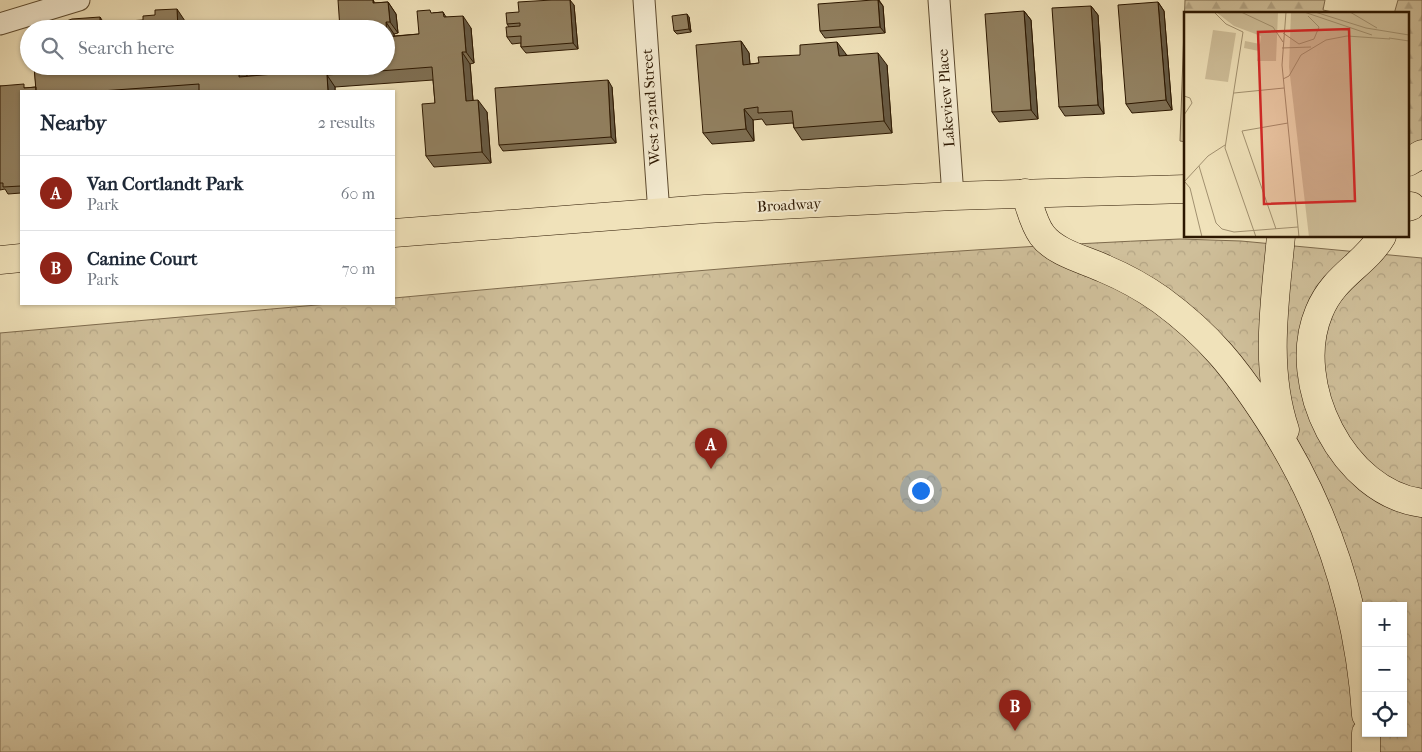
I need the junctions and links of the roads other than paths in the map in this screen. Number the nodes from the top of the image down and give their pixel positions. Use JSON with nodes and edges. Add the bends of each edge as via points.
{"nodes":[{"id":1,"x":80,"y":0,"type":"edge"},
{"id":2,"x":644,"y":0,"type":"edge"},
{"id":3,"x":939,"y":0,"type":"edge"},
{"id":4,"x":0,"y":24,"type":"edge"},
{"id":5,"x":1422,"y":154,"type":"edge"},
{"id":6,"x":1410,"y":161,"type":"edge"},
{"id":7,"x":1184,"y":189,"type":"edge"},
{"id":8,"x":1025,"y":193,"type":"junction"},
{"id":9,"x":953,"y":196,"type":"junction"},
{"id":10,"x":659,"y":214,"type":"junction"},
{"id":11,"x":395,"y":232,"type":"edge"},
{"id":12,"x":1281,"y":238,"type":"edge"},
{"id":13,"x":1380,"y":238,"type":"edge"},
{"id":14,"x":20,"y":258,"type":"edge"},
{"id":15,"x":0,"y":260,"type":"edge"},
{"id":16,"x":1307,"y":485,"type":"junction"},
{"id":17,"x":1422,"y":503,"type":"edge"},
{"id":18,"x":1364,"y":692,"type":"edge"},
{"id":19,"x":1366,"y":737,"type":"edge"},
{"id":20,"x":1366,"y":752,"type":"edge"}],
"edges":[{"from":1,"to":4,"type":"street"},
{"from":2,"to":10,"type":"street","name":"West 252nd Street"},
{"from":3,"to":9,"type":"street","name":"Lakeview Place"},
{"from":5,"to":6,"type":"main road"},
{"from":7,"to":8,"type":"main road","name":"Broadway"},
{"from":8,"to":9,"type":"main road","name":"Broadway"},
{"from":8,"to":16,"type":"main road","via":[[1038,227],[1048,242],[1147,291],[1210,340],[1255,397]]},
{"from":9,"to":10,"type":"main road","name":"Broadway"},
{"from":10,"to":11,"type":"main road","name":"Broadway"},
{"from":12,"to":16,"type":"main road","via":[[1273,327],[1273,377],[1283,423]]},
{"from":13,"to":17,"type":"main road","via":[[1341,278],[1323,303],[1312,332],[1313,376],[1326,421],[1355,465],[1380,488]]},
{"from":14,"to":15,"type":"main road"},
{"from":16,"to":18,"type":"main road","via":[[1326,527],[1345,587],[1360,657]]},
{"from":19,"to":20,"type":"main road"}]}
